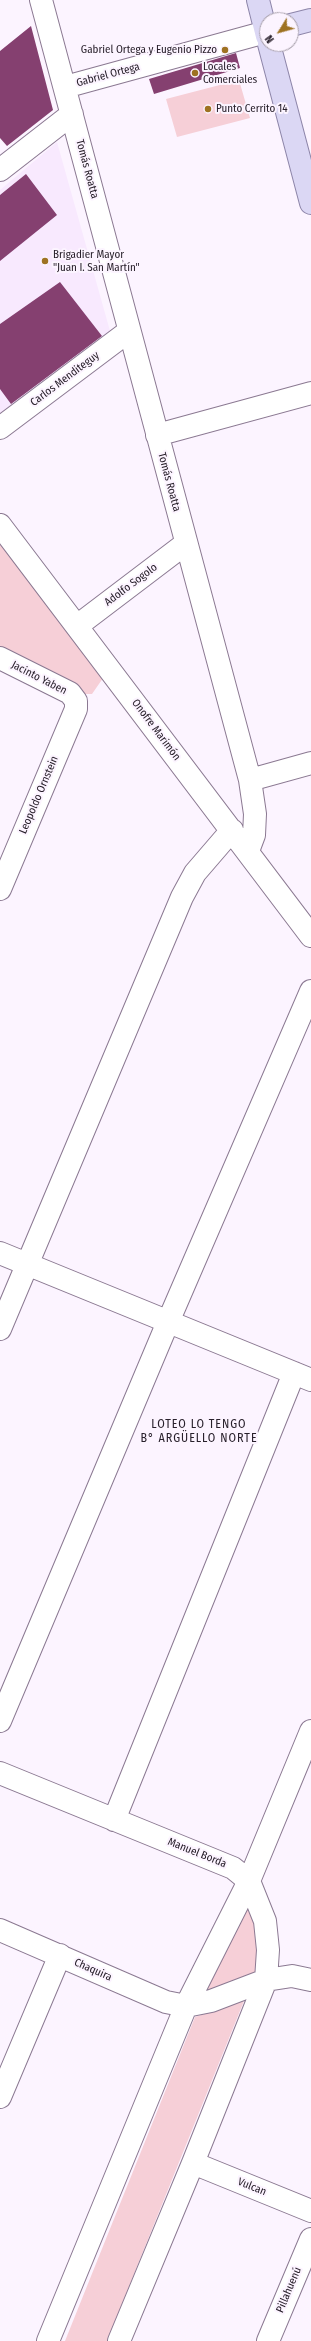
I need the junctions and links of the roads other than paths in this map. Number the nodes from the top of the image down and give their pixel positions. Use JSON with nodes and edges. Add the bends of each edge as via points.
{"nodes":[{"id":1,"x":41,"y":0,"type":"edge"},
{"id":2,"x":258,"y":0,"type":"edge"},
{"id":3,"x":261,"y":12,"type":"edge"},
{"id":4,"x":311,"y":20,"type":"edge"},
{"id":5,"x":299,"y":23,"type":"edge"},
{"id":6,"x":259,"y":38,"type":"edge"},
{"id":7,"x":271,"y":52,"type":"edge"},
{"id":8,"x":65,"y":86,"type":"junction"},
{"id":9,"x":72,"y":114,"type":"junction"},
{"id":10,"x":0,"y":170,"type":"edge"},
{"id":11,"x":311,"y":203,"type":"edge"},
{"id":12,"x":129,"y":331,"type":"junction"},
{"id":13,"x":311,"y":393,"type":"edge"},
{"id":14,"x":0,"y":428,"type":"edge"},
{"id":15,"x":157,"y":435,"type":"junction"},
{"id":16,"x":0,"y":525,"type":"edge"},
{"id":17,"x":185,"y":544,"type":"junction"},
{"id":18,"x":77,"y":626,"type":"junction"},
{"id":19,"x":0,"y":658,"type":"edge"},
{"id":20,"x":76,"y":701,"type":"joint"},
{"id":21,"x":311,"y":763,"type":"edge"},
{"id":22,"x":250,"y":780,"type":"junction"},
{"id":23,"x":232,"y":830,"type":"junction"},
{"id":24,"x":248,"y":851,"type":"junction"},
{"id":25,"x":0,"y":889,"type":"edge"},
{"id":26,"x":311,"y":936,"type":"edge"},
{"id":27,"x":311,"y":991,"type":"edge"},
{"id":28,"x":0,"y":1253,"type":"edge"},
{"id":29,"x":27,"y":1264,"type":"junction"},
{"id":30,"x":168,"y":1322,"type":"junction"},
{"id":31,"x":0,"y":1329,"type":"edge"},
{"id":32,"x":302,"y":1377,"type":"edge"},
{"id":33,"x":0,"y":1721,"type":"edge"},
{"id":34,"x":311,"y":1731,"type":"edge"},
{"id":35,"x":0,"y":1773,"type":"edge"},
{"id":36,"x":114,"y":1820,"type":"junction"},
{"id":37,"x":249,"y":1881,"type":"junction"},
{"id":38,"x":0,"y":1930,"type":"edge"},
{"id":39,"x":60,"y":1956,"type":"junction"},
{"id":40,"x":266,"y":1980,"type":"junction"},
{"id":41,"x":311,"y":1980,"type":"edge"},
{"id":42,"x":186,"y":2006,"type":"junction"},
{"id":43,"x":0,"y":2097,"type":"edge"},
{"id":44,"x":193,"y":2163,"type":"junction"},
{"id":45,"x":311,"y":2211,"type":"edge"},
{"id":46,"x":311,"y":2239,"type":"edge"},
{"id":47,"x":48,"y":2341,"type":"edge"},
{"id":48,"x":119,"y":2341,"type":"edge"},
{"id":49,"x":268,"y":2341,"type":"edge"}],
"edges":[{"from":1,"to":8,"type":"street"},
{"from":2,"to":3,"type":"main road"},
{"from":4,"to":5,"type":"main road"},
{"from":6,"to":8,"type":"street","name":"Gabriel Ortega"},
{"from":7,"to":11,"type":"main road"},
{"from":8,"to":9,"type":"street","name":"Gabriel Ortega"},
{"from":9,"to":10,"type":"street"},
{"from":9,"to":12,"type":"street","name":"Tomás Roatta"},
{"from":12,"to":14,"type":"street","name":"Carlos Menditeguy"},
{"from":12,"to":15,"type":"street","name":"Tomás Roatta"},
{"from":13,"to":15,"type":"street"},
{"from":15,"to":17,"type":"street","name":"Tomás Roatta"},
{"from":16,"to":18,"type":"street","name":"Onofre Marimón"},
{"from":17,"to":18,"type":"street","name":"Adolfo Sogolo"},
{"from":17,"to":22,"type":"street","name":"Tomás Roatta"},
{"from":18,"to":23,"type":"street","name":"Onofre Marimón"},
{"from":19,"to":20,"type":"street","name":"Jacinto Yaben","via":[[70,693]]},
{"from":20,"to":25,"type":"street","name":"Leopoldo Ornstein","via":[[76,709]]},
{"from":21,"to":22,"type":"street"},
{"from":22,"to":24,"type":"street","name":"Tomás Roatta","via":[[255,814],[254,835]]},
{"from":23,"to":24,"type":"street","name":"Onofre Marimón"},
{"from":23,"to":29,"type":"street","via":[[195,873],[182,897]]},
{"from":24,"to":26,"type":"street","name":"Onofre Marimón"},
{"from":27,"to":30,"type":"street"},
{"from":28,"to":29,"type":"street"},
{"from":29,"to":30,"type":"street"},
{"from":29,"to":31,"type":"street"},
{"from":30,"to":32,"type":"street"},
{"from":30,"to":33,"type":"street"},
{"from":32,"to":36,"type":"street"},
{"from":34,"to":37,"type":"street"},
{"from":35,"to":36,"type":"street","name":"Manuel Borda"},
{"from":36,"to":37,"type":"street","name":"Manuel Borda","via":[[233,1868]]},
{"from":37,"to":40,"type":"street","name":"Manuel Borda","via":[[265,1921],[268,1950]]},
{"from":37,"to":42,"type":"street"},
{"from":38,"to":39,"type":"street","name":"Chaquira"},
{"from":39,"to":42,"type":"street","name":"Chaquira","via":[[166,2002]]},
{"from":39,"to":43,"type":"street"},
{"from":40,"to":41,"type":"street","via":[[292,1976]]},
{"from":40,"to":42,"type":"street","via":[[211,2001]]},
{"from":40,"to":44,"type":"street","name":"Manuel Borda"},
{"from":42,"to":47,"type":"street"},
{"from":44,"to":45,"type":"street","name":"Vulcan"},
{"from":44,"to":48,"type":"street","name":"Manuel Borda"},
{"from":46,"to":49,"type":"street","name":"Pillahuenú"}]}
